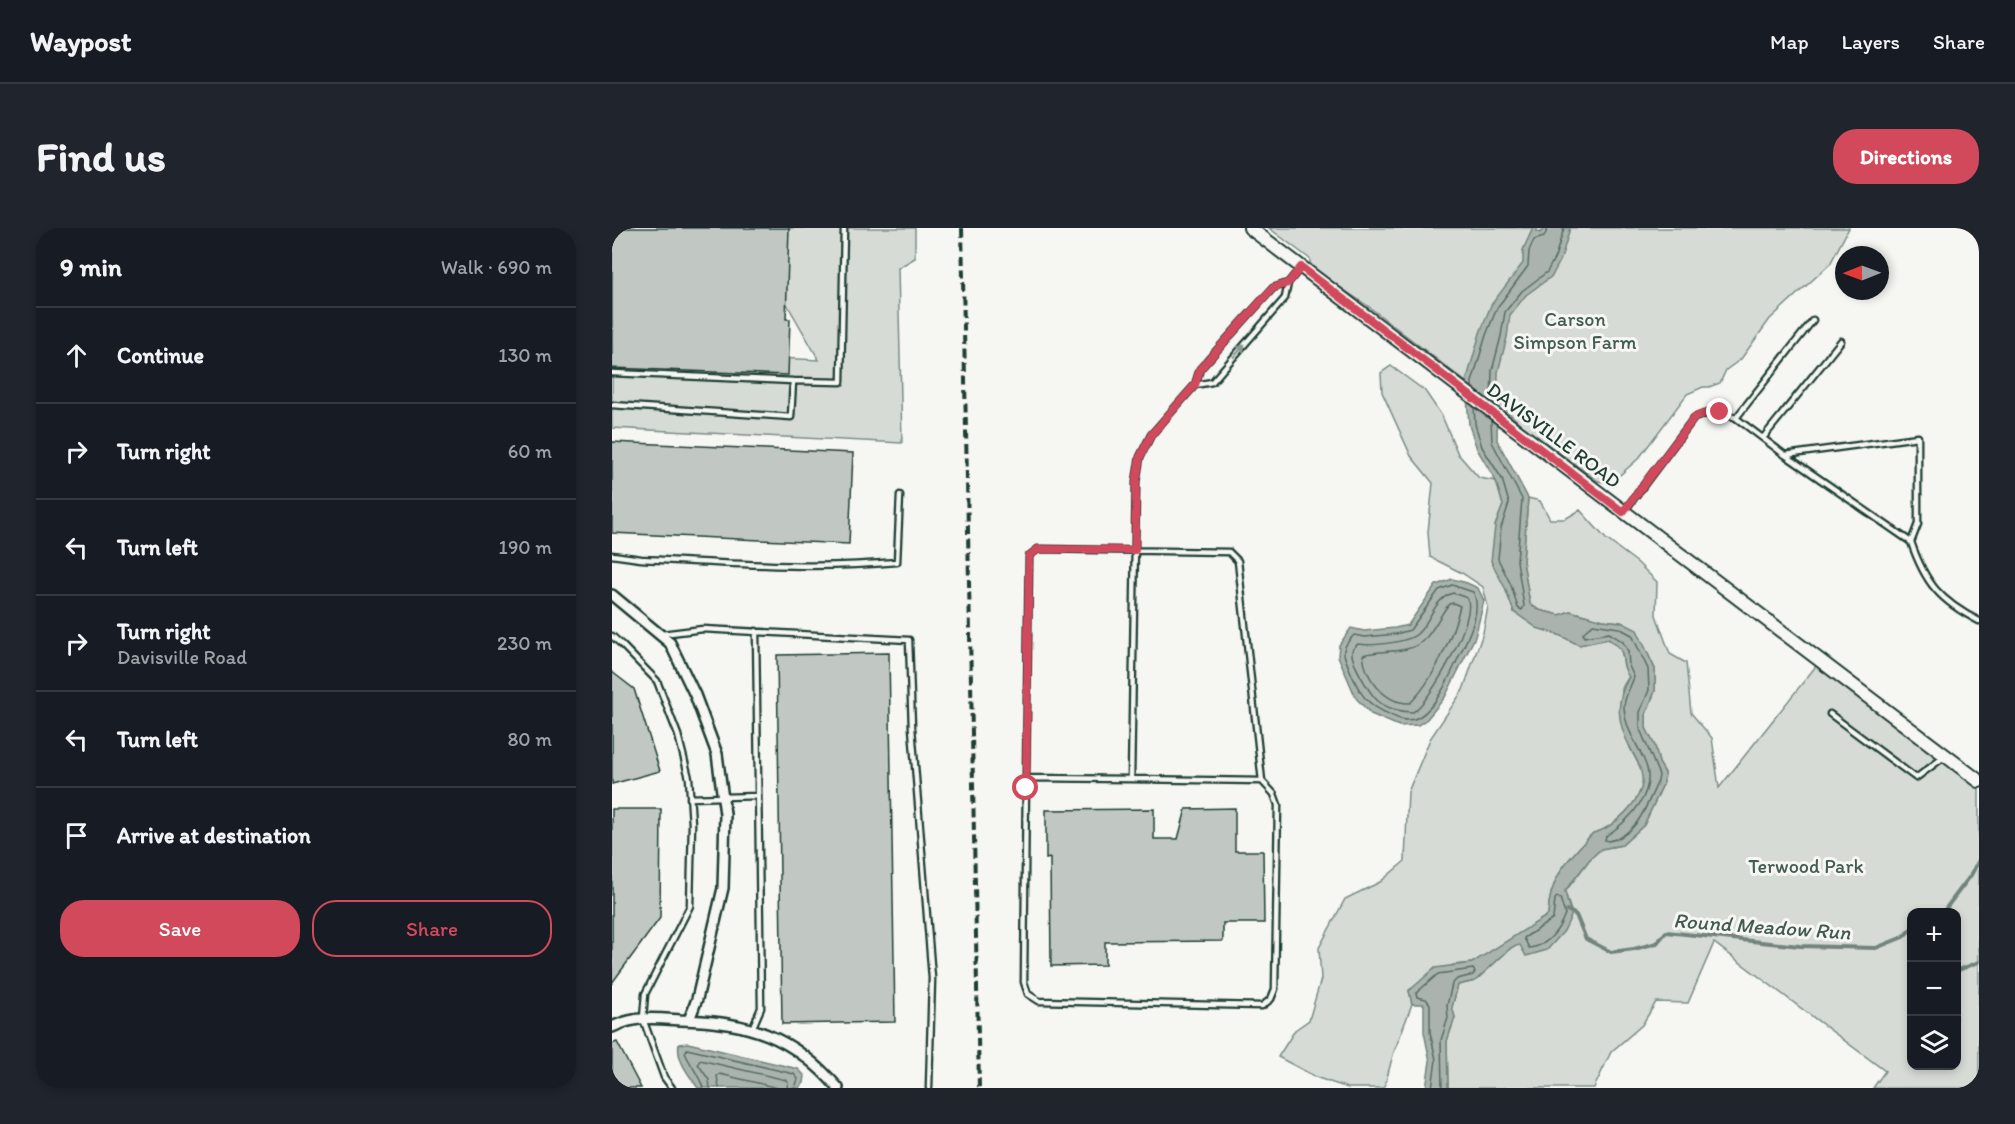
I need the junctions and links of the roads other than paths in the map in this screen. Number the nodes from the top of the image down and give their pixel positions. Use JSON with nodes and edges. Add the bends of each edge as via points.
{"nodes":[{"id":1,"x":843,"y":228,"type":"edge"},
{"id":2,"x":1250,"y":228,"type":"edge"},
{"id":3,"x":1301,"y":267,"type":"junction"},
{"id":4,"x":1288,"y":283,"type":"junction"},
{"id":5,"x":1813,"y":320,"type":"dead end"},
{"id":6,"x":1841,"y":340,"type":"dead end"},
{"id":7,"x":612,"y":373,"type":"edge"},
{"id":8,"x":793,"y":381,"type":"junction"},
{"id":9,"x":1195,"y":385,"type":"junction"},
{"id":10,"x":612,"y":405,"type":"edge"},
{"id":11,"x":1736,"y":418,"type":"junction"},
{"id":12,"x":1763,"y":438,"type":"junction"},
{"id":13,"x":1785,"y":455,"type":"junction"},
{"id":14,"x":900,"y":495,"type":"dead end"},
{"id":15,"x":1623,"y":512,"type":"junction"},
{"id":16,"x":1911,"y":542,"type":"junction"},
{"id":17,"x":1135,"y":550,"type":"junction"},
{"id":18,"x":612,"y":555,"type":"edge"},
{"id":19,"x":612,"y":595,"type":"edge"},
{"id":20,"x":1979,"y":621,"type":"edge"},
{"id":21,"x":756,"y":632,"type":"junction"},
{"id":22,"x":659,"y":634,"type":"junction"},
{"id":23,"x":612,"y":636,"type":"edge"},
{"id":24,"x":1830,"y":714,"type":"dead end"},
{"id":25,"x":1946,"y":756,"type":"junction"},
{"id":26,"x":1026,"y":778,"type":"junction"},
{"id":27,"x":1131,"y":779,"type":"junction"},
{"id":28,"x":1262,"y":781,"type":"junction"},
{"id":29,"x":1979,"y":781,"type":"edge"},
{"id":30,"x":723,"y":796,"type":"junction"},
{"id":31,"x":758,"y":796,"type":"junction"},
{"id":32,"x":690,"y":798,"type":"junction"},
{"id":33,"x":643,"y":1019,"type":"junction"},
{"id":34,"x":689,"y":1020,"type":"junction"},
{"id":35,"x":612,"y":1027,"type":"edge"},
{"id":36,"x":752,"y":1029,"type":"junction"},
{"id":37,"x":833,"y":1086,"type":"edge"},
{"id":38,"x":672,"y":1088,"type":"edge"},
{"id":39,"x":929,"y":1088,"type":"edge"}],
"edges":[{"from":1,"to":8,"type":"lane","via":[[841,382]]},
{"from":2,"to":3,"type":"street","name":"DAVISVILLE ROAD"},
{"from":3,"to":4,"type":"lane"},
{"from":3,"to":15,"type":"street","name":"DAVISVILLE ROAD"},
{"from":4,"to":9,"type":"lane","via":[[1273,288],[1251,312],[1200,369]]},
{"from":9,"to":4,"type":"lane","one_way":true,"via":[[1212,382],[1285,298]]},
{"from":5,"to":11,"type":"lane"},
{"from":6,"to":12,"type":"lane"},
{"from":7,"to":8,"type":"lane"},
{"from":8,"to":10,"type":"lane","via":[[791,417]]},
{"from":9,"to":17,"type":"lane","via":[[1151,435],[1140,457]]},
{"from":11,"to":12,"type":"lane"},
{"from":11,"to":15,"type":"lane","via":[[1711,412],[1694,418]]},
{"from":12,"to":13,"type":"lane"},
{"from":13,"to":16,"type":"lane"},
{"from":13,"to":16,"type":"lane","via":[[1918,438],[1918,524]]},
{"from":14,"to":18,"type":"lane","via":[[897,562],[821,566]]},
{"from":15,"to":25,"type":"street","name":"DAVISVILLE ROAD"},
{"from":16,"to":20,"type":"lane","via":[[1919,566],[1940,594]]},
{"from":17,"to":26,"type":"lane","via":[[1038,549],[1029,556]]},
{"from":17,"to":27,"type":"lane"},
{"from":17,"to":28,"type":"lane","via":[[1229,552],[1238,561]]},
{"from":19,"to":22,"type":"street"},
{"from":21,"to":22,"type":"lane","via":[[703,629]]},
{"from":21,"to":31,"type":"lane"},
{"from":21,"to":39,"type":"lane","via":[[909,640],[932,978]]},
{"from":22,"to":30,"type":"street","via":[[670,643],[695,695],[717,754]]},
{"from":23,"to":32,"type":"lane","via":[[657,681],[678,735]]},
{"from":24,"to":25,"type":"lane","via":[[1916,778]]},
{"from":25,"to":29,"type":"street","name":"DAVISVILLE ROAD"},
{"from":26,"to":27,"type":"lane"},
{"from":26,"to":28,"type":"lane","via":[[1024,982],[1029,994],[1039,1001],[1262,1006],[1275,989],[1278,805]]},
{"from":27,"to":28,"type":"lane"},
{"from":30,"to":31,"type":"lane"},
{"from":30,"to":32,"type":"lane"},
{"from":30,"to":34,"type":"street","via":[[723,888]]},
{"from":31,"to":36,"type":"lane","via":[[761,1008]]},
{"from":32,"to":33,"type":"lane","via":[[690,906],[645,994]]},
{"from":33,"to":34,"type":"street"},
{"from":33,"to":35,"type":"street"},
{"from":33,"to":38,"type":"lane","via":[[664,1077]]},
{"from":34,"to":36,"type":"street"},
{"from":36,"to":37,"type":"street","via":[[807,1056]]}]}
